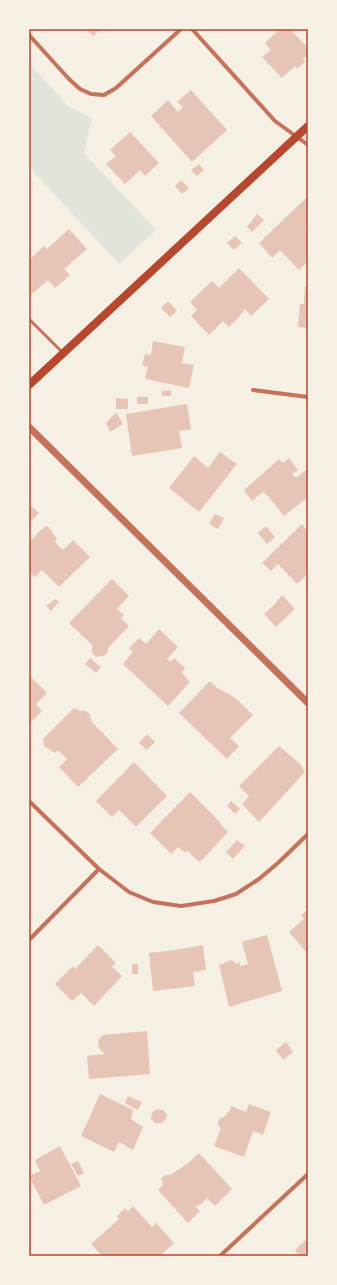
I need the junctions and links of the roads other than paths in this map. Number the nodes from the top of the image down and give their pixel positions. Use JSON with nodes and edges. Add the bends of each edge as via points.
{"nodes":[{"id":1,"x":181,"y":29,"type":"edge"},
{"id":2,"x":192,"y":29,"type":"edge"},
{"id":3,"x":29,"y":35,"type":"edge"},
{"id":4,"x":308,"y":126,"type":"edge"},
{"id":5,"x":297,"y":137,"type":"junction"},
{"id":6,"x":308,"y":145,"type":"edge"},
{"id":7,"x":29,"y":319,"type":"edge"},
{"id":8,"x":63,"y":353,"type":"junction"},
{"id":9,"x":29,"y":385,"type":"edge"},
{"id":10,"x":253,"y":390,"type":"dead end"},
{"id":11,"x":308,"y":397,"type":"edge"},
{"id":12,"x":29,"y":427,"type":"edge"},
{"id":13,"x":308,"y":703,"type":"edge"},
{"id":14,"x":29,"y":801,"type":"edge"},
{"id":15,"x":308,"y":834,"type":"edge"},
{"id":16,"x":99,"y":869,"type":"junction"},
{"id":17,"x":29,"y":940,"type":"edge"},
{"id":18,"x":308,"y":1174,"type":"edge"},
{"id":19,"x":220,"y":1256,"type":"edge"}],
"edges":[{"from":1,"to":3,"type":"street","via":[[116,88],[104,95],[91,94],[80,89]]},
{"from":2,"to":5,"type":"street","via":[[275,121]]},
{"from":4,"to":5,"type":"main road"},
{"from":5,"to":6,"type":"street"},
{"from":5,"to":8,"type":"main road"},
{"from":7,"to":8,"type":"lane"},
{"from":8,"to":9,"type":"main road"},
{"from":10,"to":11,"type":"street"},
{"from":12,"to":13,"type":"street"},
{"from":14,"to":16,"type":"street"},
{"from":15,"to":16,"type":"street","via":[[259,879],[236,894],[214,901],[181,906],[153,902],[129,892]]},
{"from":16,"to":17,"type":"street"},
{"from":18,"to":19,"type":"street"}]}
